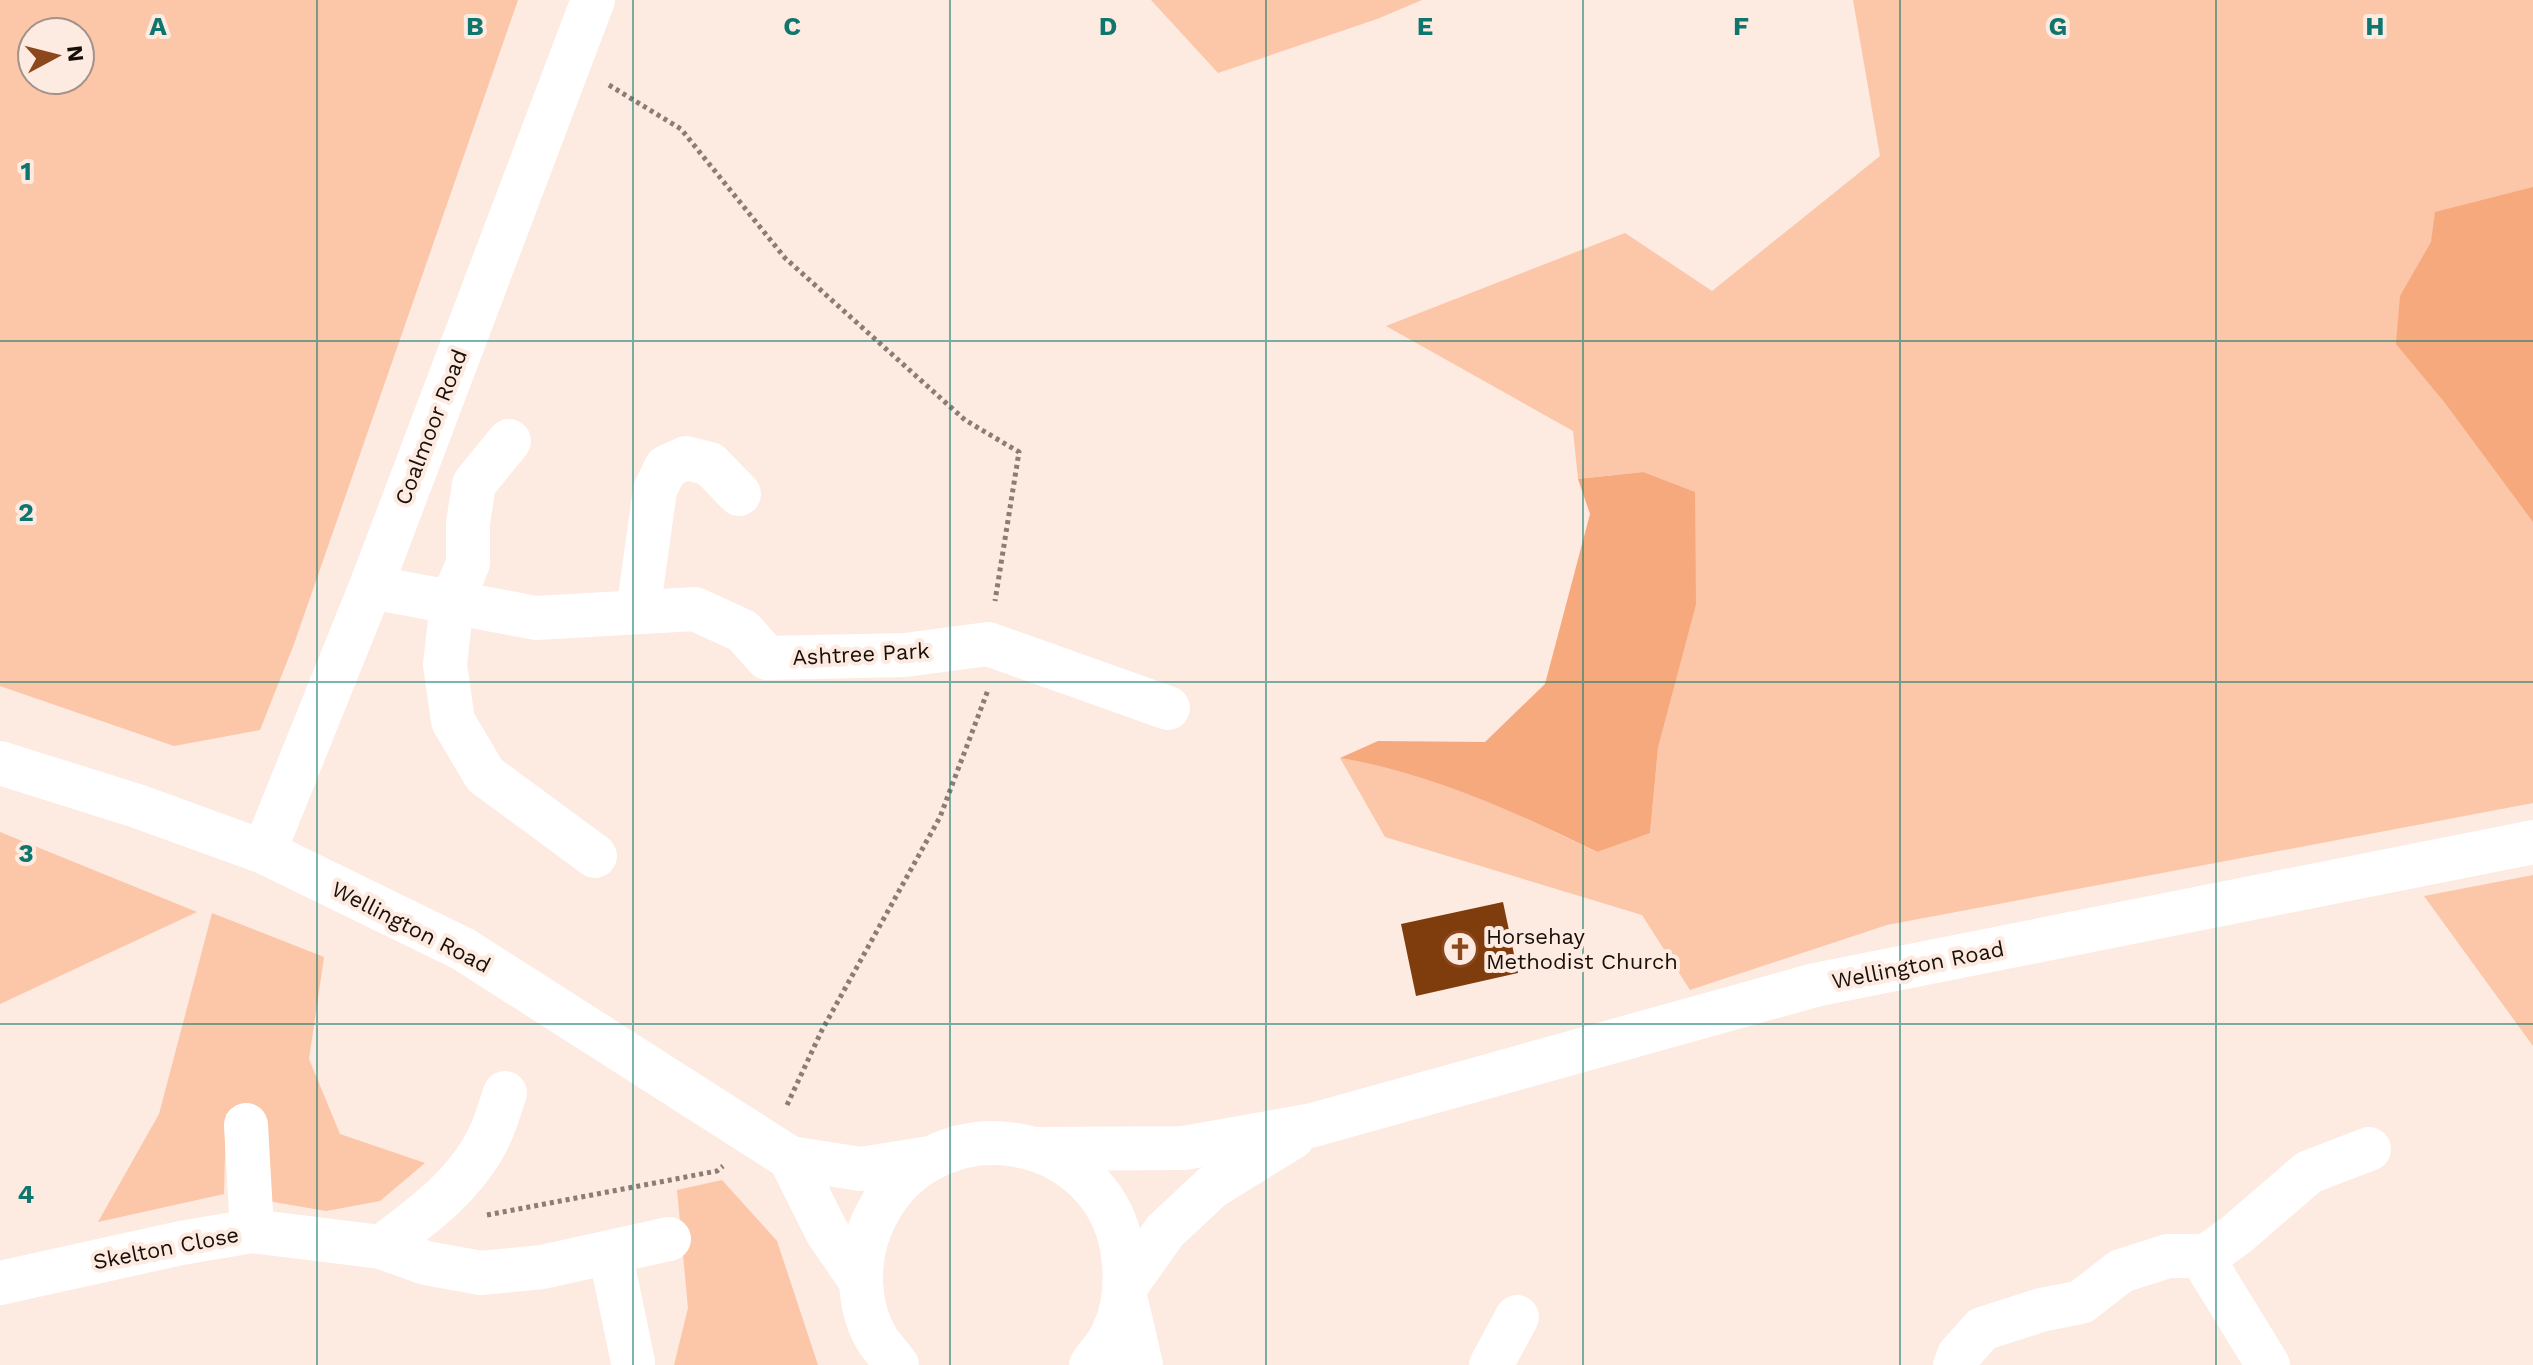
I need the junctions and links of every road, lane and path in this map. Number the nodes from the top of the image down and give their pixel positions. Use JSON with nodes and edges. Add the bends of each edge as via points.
{"nodes":[{"id":1,"x":593,"y":0,"type":"edge"},
{"id":2,"x":570,"y":62,"type":"junction"},
{"id":3,"x":965,"y":420,"type":"dead end"},
{"id":4,"x":509,"y":441,"type":"dead end"},
{"id":5,"x":739,"y":494,"type":"dead end"},
{"id":6,"x":372,"y":584,"type":"junction"},
{"id":7,"x":452,"y":602,"type":"junction"},
{"id":8,"x":638,"y":612,"type":"junction"},
{"id":9,"x":1168,"y":708,"type":"dead end"},
{"id":10,"x":0,"y":763,"type":"edge"},
{"id":11,"x":940,"y":817,"type":"dead end"},
{"id":12,"x":2533,"y":842,"type":"edge"},
{"id":13,"x":264,"y":852,"type":"junction"},
{"id":14,"x":595,"y":856,"type":"dead end"},
{"id":15,"x":505,"y":1093,"type":"dead end"},
{"id":16,"x":246,"y":1125,"type":"dead end"},
{"id":17,"x":1313,"y":1125,"type":"junction"},
{"id":18,"x":771,"y":1147,"type":"junction"},
{"id":19,"x":1037,"y":1149,"type":"junction"},
{"id":20,"x":2369,"y":1149,"type":"dead end"},
{"id":21,"x":930,"y":1158,"type":"junction"},
{"id":22,"x":445,"y":1195,"type":"junction"},
{"id":23,"x":252,"y":1231,"type":"junction"},
{"id":24,"x":669,"y":1239,"type":"dead end"},
{"id":25,"x":381,"y":1247,"type":"junction"},
{"id":26,"x":610,"y":1252,"type":"junction"},
{"id":27,"x":2201,"y":1256,"type":"junction"},
{"id":28,"x":860,"y":1280,"type":"junction"},
{"id":29,"x":0,"y":1283,"type":"edge"},
{"id":30,"x":1126,"y":1291,"type":"junction"},
{"id":31,"x":1517,"y":1317,"type":"dead end"},
{"id":32,"x":885,"y":1356,"type":"edge"},
{"id":33,"x":633,"y":1362,"type":"dead end"},
{"id":34,"x":1091,"y":1365,"type":"edge"},
{"id":35,"x":1141,"y":1365,"type":"edge"},
{"id":36,"x":1491,"y":1365,"type":"edge"},
{"id":37,"x":1955,"y":1365,"type":"edge"},
{"id":38,"x":2268,"y":1365,"type":"edge"}],
"edges":[{"from":1,"to":2,"type":"main road","name":"Coalmoor Road"},
{"from":2,"to":3,"type":"path","via":[[681,129],[785,258]]},
{"from":2,"to":6,"type":"main road","name":"Coalmoor Road"},
{"from":4,"to":7,"type":"main road","via":[[474,484],[468,563]]},
{"from":5,"to":8,"type":"main road","via":[[710,464],[686,458],[666,467],[655,490]]},
{"from":6,"to":7,"type":"main road","name":"Ashtree Park"},
{"from":6,"to":13,"type":"main road","name":"Coalmoor Road"},
{"from":7,"to":8,"type":"main road","name":"Ashtree Park","via":[[536,618]]},
{"from":7,"to":14,"type":"main road","via":[[445,665],[453,721],[485,775]]},
{"from":8,"to":9,"type":"main road","name":"Ashtree Park","via":[[695,609],[743,631],[767,658],[905,655],[988,644]]},
{"from":10,"to":13,"type":"main road","name":"Wellington Road"},
{"from":11,"to":18,"type":"path","via":[[822,1030]]},
{"from":12,"to":17,"type":"main road","name":"Wellington Road","via":[[1815,985]]},
{"from":13,"to":18,"type":"main road","name":"Wellington Road","via":[[463,949]]},
{"from":15,"to":22,"type":"main road","via":[[489,1136]]},
{"from":16,"to":23,"type":"main road"},
{"from":17,"to":19,"type":"main road","name":"Wellington Road","via":[[1184,1148]]},
{"from":17,"to":30,"type":"main road","name":"Wellington Road","via":[[1212,1187],[1165,1231]]},
{"from":18,"to":21,"type":"main road","name":"Wellington Road","via":[[861,1169]]},
{"from":18,"to":22,"type":"path","via":[[717,1171],[477,1217]]},
{"from":18,"to":28,"type":"main road"},
{"from":19,"to":21,"type":"main road","via":[[1001,1142],[964,1145]]},
{"from":19,"to":30,"type":"main road","via":[[1076,1170],[1105,1202],[1123,1242]]},
{"from":20,"to":27,"type":"main road","via":[[2309,1172],[2237,1234]]},
{"from":21,"to":28,"type":"main road","via":[[900,1180],[877,1209],[864,1244]]},
{"from":22,"to":25,"type":"main road"},
{"from":23,"to":25,"type":"main road","name":"Skelton Close"},
{"from":23,"to":29,"type":"main road","name":"Skelton Close"},
{"from":24,"to":26,"type":"main road","name":"Skelton Close"},
{"from":25,"to":26,"type":"main road","name":"Skelton Close","via":[[426,1263],[481,1273]]},
{"from":26,"to":33,"type":"main road"},
{"from":27,"to":37,"type":"main road","via":[[2168,1256],[2121,1271],[2081,1302],[1982,1329]]},
{"from":27,"to":38,"type":"main road"},
{"from":28,"to":32,"type":"main road"},
{"from":30,"to":34,"type":"main road","via":[[1112,1335]]},
{"from":30,"to":35,"type":"main road"},
{"from":31,"to":36,"type":"main road"}]}
